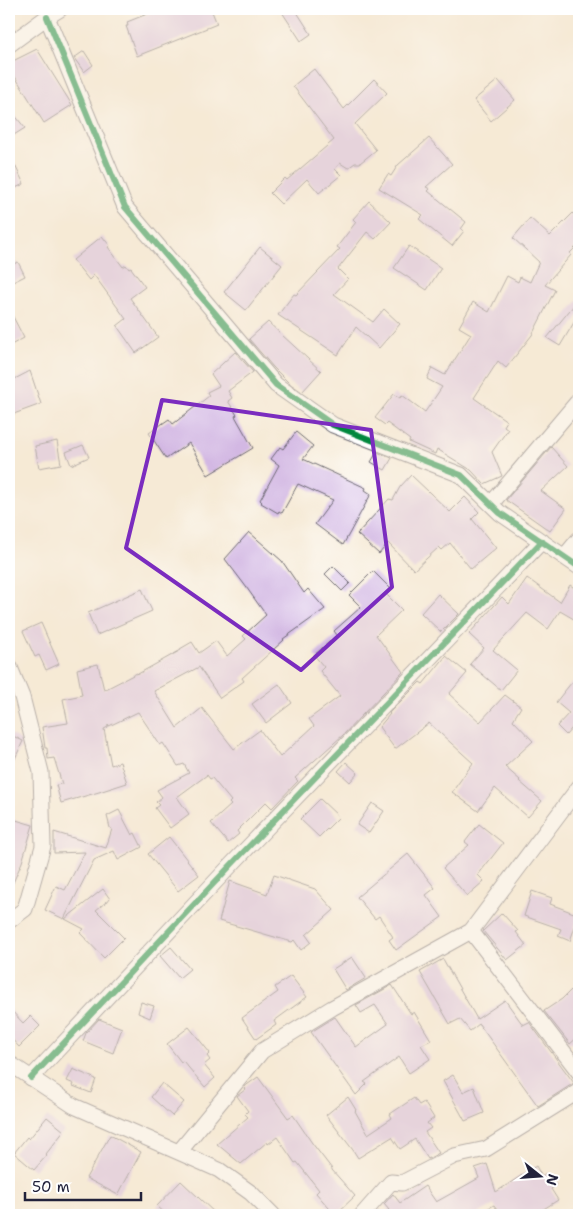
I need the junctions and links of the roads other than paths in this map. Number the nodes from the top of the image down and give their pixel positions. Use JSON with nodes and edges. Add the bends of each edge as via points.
{"nodes":[{"id":1,"x":54,"y":13,"type":"edge"},
{"id":2,"x":9,"y":45,"type":"edge"},
{"id":3,"x":579,"y":400,"type":"edge"},
{"id":4,"x":491,"y":504,"type":"junction"},
{"id":5,"x":579,"y":539,"type":"edge"},
{"id":6,"x":542,"y":541,"type":"junction"},
{"id":7,"x":564,"y":557,"type":"junction"},
{"id":8,"x":579,"y":567,"type":"edge"},
{"id":9,"x":9,"y":665,"type":"edge"},
{"id":10,"x":579,"y":787,"type":"edge"},
{"id":11,"x":9,"y":921,"type":"edge"},
{"id":12,"x":471,"y":931,"type":"junction"},
{"id":13,"x":9,"y":1063,"type":"edge"},
{"id":14,"x":579,"y":1072,"type":"edge"},
{"id":15,"x":31,"y":1078,"type":"junction"},
{"id":16,"x":579,"y":1091,"type":"edge"},
{"id":17,"x":179,"y":1152,"type":"junction"},
{"id":18,"x":273,"y":1215,"type":"edge"},
{"id":19,"x":362,"y":1215,"type":"edge"}],
"edges":[{"from":1,"to":2,"type":"street"},
{"from":1,"to":4,"type":"street","via":[[125,207],[276,385],[333,425],[461,475]]},
{"from":3,"to":4,"type":"street"},
{"from":4,"to":6,"type":"street"},
{"from":5,"to":7,"type":"street"},
{"from":6,"to":7,"type":"street"},
{"from":6,"to":15,"type":"street"},
{"from":7,"to":8,"type":"street"},
{"from":9,"to":11,"type":"street","via":[[22,697],[42,772],[43,846],[25,909]]},
{"from":10,"to":12,"type":"street"},
{"from":12,"to":14,"type":"street"},
{"from":12,"to":17,"type":"street","via":[[262,1051]]},
{"from":13,"to":15,"type":"street"},
{"from":15,"to":17,"type":"street","via":[[74,1106]]},
{"from":16,"to":19,"type":"street","via":[[486,1149],[454,1156],[402,1183],[391,1182]]},
{"from":17,"to":18,"type":"street","via":[[219,1170],[251,1193]]}]}
